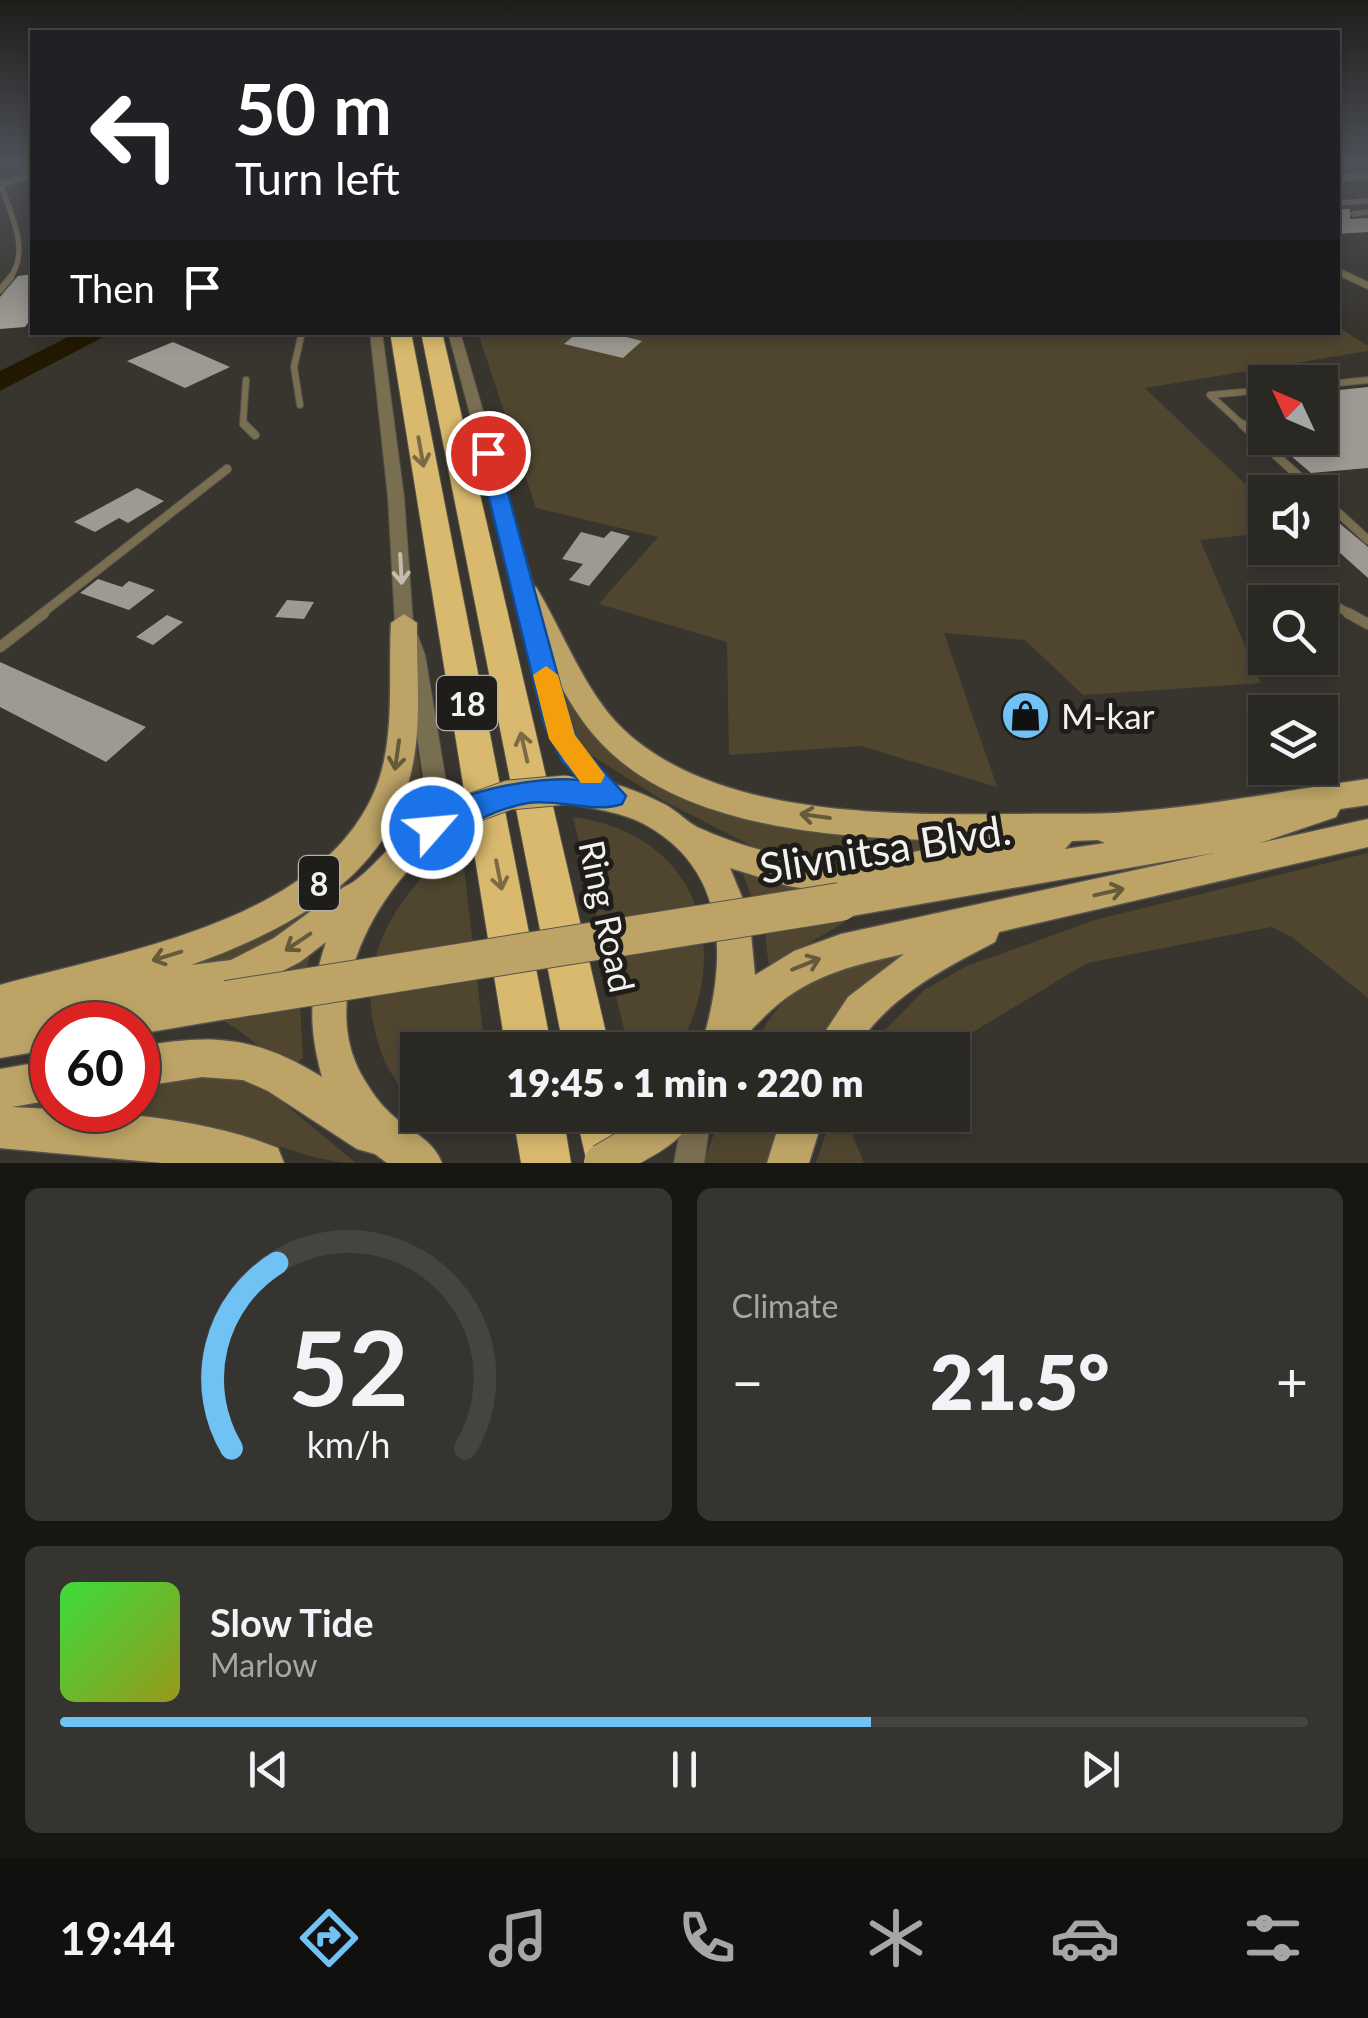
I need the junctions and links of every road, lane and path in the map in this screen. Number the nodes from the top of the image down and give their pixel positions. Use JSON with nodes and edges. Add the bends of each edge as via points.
{"nodes":[{"id":1,"x":10,"y":217,"type":"edge"},
{"id":2,"x":18,"y":242,"type":"junction"},
{"id":3,"x":30,"y":243,"type":"edge"},
{"id":4,"x":1340,"y":273,"type":"edge"},
{"id":5,"x":1368,"y":286,"type":"edge"},
{"id":6,"x":0,"y":290,"type":"edge"},
{"id":7,"x":301,"y":335,"type":"edge"},
{"id":8,"x":376,"y":335,"type":"edge"},
{"id":9,"x":401,"y":335,"type":"edge"},
{"id":10,"x":431,"y":335,"type":"edge"},
{"id":11,"x":455,"y":335,"type":"edge"},
{"id":12,"x":246,"y":380,"type":"dead end"},
{"id":13,"x":1368,"y":380,"type":"edge"},
{"id":14,"x":1338,"y":383,"type":"edge"},
{"id":15,"x":1248,"y":392,"type":"edge"},
{"id":16,"x":300,"y":405,"type":"dead end"},
{"id":17,"x":1248,"y":430,"type":"edge"},
{"id":18,"x":255,"y":435,"type":"dead end"},
{"id":19,"x":1275,"y":455,"type":"edge"},
{"id":20,"x":227,"y":469,"type":"dead end"},
{"id":21,"x":1297,"y":475,"type":"edge"},
{"id":22,"x":1338,"y":512,"type":"edge"},
{"id":23,"x":1368,"y":540,"type":"edge"},
{"id":24,"x":527,"y":593,"type":"junction"},
{"id":25,"x":1338,"y":607,"type":"edge"},
{"id":26,"x":404,"y":622,"type":"junction"},
{"id":27,"x":1368,"y":624,"type":"edge"},
{"id":28,"x":0,"y":647,"type":"edge"},
{"id":29,"x":1368,"y":793,"type":"edge"},
{"id":30,"x":612,"y":796,"type":"junction"},
{"id":31,"x":1122,"y":826,"type":"junction"},
{"id":32,"x":1368,"y":832,"type":"edge"},
{"id":33,"x":1247,"y":833,"type":"junction"},
{"id":34,"x":686,"y":837,"type":"junction"},
{"id":35,"x":382,"y":872,"type":"junction"},
{"id":36,"x":1014,"y":913,"type":"junction"},
{"id":37,"x":0,"y":1007,"type":"edge"},
{"id":38,"x":160,"y":1012,"type":"edge"},
{"id":39,"x":525,"y":1032,"type":"edge"},
{"id":40,"x":584,"y":1032,"type":"edge"},
{"id":41,"x":727,"y":1032,"type":"edge"},
{"id":42,"x":730,"y":1032,"type":"edge"},
{"id":43,"x":847,"y":1032,"type":"edge"},
{"id":44,"x":30,"y":1034,"type":"edge"},
{"id":45,"x":0,"y":1039,"type":"edge"},
{"id":46,"x":160,"y":1063,"type":"edge"},
{"id":47,"x":30,"y":1084,"type":"edge"},
{"id":48,"x":0,"y":1089,"type":"edge"},
{"id":49,"x":0,"y":1127,"type":"edge"},
{"id":50,"x":541,"y":1132,"type":"edge"},
{"id":51,"x":694,"y":1132,"type":"edge"},
{"id":52,"x":798,"y":1132,"type":"edge"},
{"id":53,"x":645,"y":1138,"type":"edge"},
{"id":54,"x":408,"y":1156,"type":"edge"},
{"id":55,"x":263,"y":1163,"type":"edge"},
{"id":56,"x":546,"y":1163,"type":"edge"},
{"id":57,"x":603,"y":1163,"type":"edge"},
{"id":58,"x":689,"y":1163,"type":"edge"},
{"id":59,"x":788,"y":1163,"type":"edge"}],
"edges":[{"from":1,"to":2,"type":"lane"},
{"from":2,"to":3,"type":"lane"},
{"from":2,"to":6,"type":"lane","via":[[19,267]]},
{"from":4,"to":5,"type":"street"},
{"from":7,"to":16,"type":"lane","via":[[294,366]]},
{"from":8,"to":26,"type":"street","number":"8","one_way":true},
{"from":9,"to":39,"type":"highway","number":"18","one_way":true},
{"from":40,"to":10,"type":"highway","name":"Ring Road","number":"18","one_way":true},
{"from":11,"to":24,"type":"street"},
{"from":12,"to":18,"type":"lane","via":[[242,423]]},
{"from":13,"to":14,"type":"lane"},
{"from":15,"to":17,"type":"lane","via":[[1210,396]]},
{"from":19,"to":21,"type":"lane"},
{"from":20,"to":28,"type":"lane"},
{"from":22,"to":23,"type":"lane"},
{"from":24,"to":30,"type":"street","via":[[562,739]]},
{"from":31,"to":24,"type":"main road","one_way":true,"via":[[882,826],[765,808],[683,785],[614,739]]},
{"from":25,"to":27,"type":"lane"},
{"from":26,"to":35,"type":"street","via":[[434,782]]},
{"from":26,"to":37,"type":"main road","number":"8","one_way":true,"via":[[390,794],[334,871],[234,932]]},
{"from":29,"to":31,"type":"main road","name":"Slivnitsa Blvd."},
{"from":29,"to":33,"type":"main road","name":"Slivnitsa Blvd."},
{"from":30,"to":34,"type":"main road","via":[[653,813]]},
{"from":30,"to":35,"type":"main road","bridge":true,"via":[[566,790],[509,795],[456,814]]},
{"from":31,"to":34,"type":"main road","name":"Slivnitsa Blvd.","via":[[853,878],[789,874]]},
{"from":32,"to":33,"type":"main road","name":"Slivnitsa Blvd."},
{"from":36,"to":32,"type":"main road","name":"Slivnitsa Blvd.","one_way":true},
{"from":33,"to":38,"type":"main road","name":"Slivnitsa Blvd.","bridge":true},
{"from":34,"to":41,"type":"main road","via":[[716,873],[737,927],[738,990]]},
{"from":35,"to":37,"type":"main road","one_way":true,"via":[[324,925],[235,977]]},
{"from":35,"to":54,"type":"main road","via":[[357,906],[334,962],[328,1023],[344,1083],[360,1111]]},
{"from":42,"to":36,"type":"main road","name":"Slivnitsa Blvd.","one_way":true,"via":[[773,980],[797,966]]},
{"from":36,"to":43,"type":"main road","via":[[917,963],[873,998]]},
{"from":44,"to":45,"type":"main road"},
{"from":46,"to":54,"type":"main road","via":[[228,1058],[258,1066]]},
{"from":47,"to":48,"type":"main road"},
{"from":49,"to":55,"type":"main road","via":[[101,1132]]},
{"from":50,"to":56,"type":"highway"},
{"from":51,"to":58,"type":"street"},
{"from":52,"to":59,"type":"main road"},
{"from":53,"to":57,"type":"main road","bridge":true}]}
